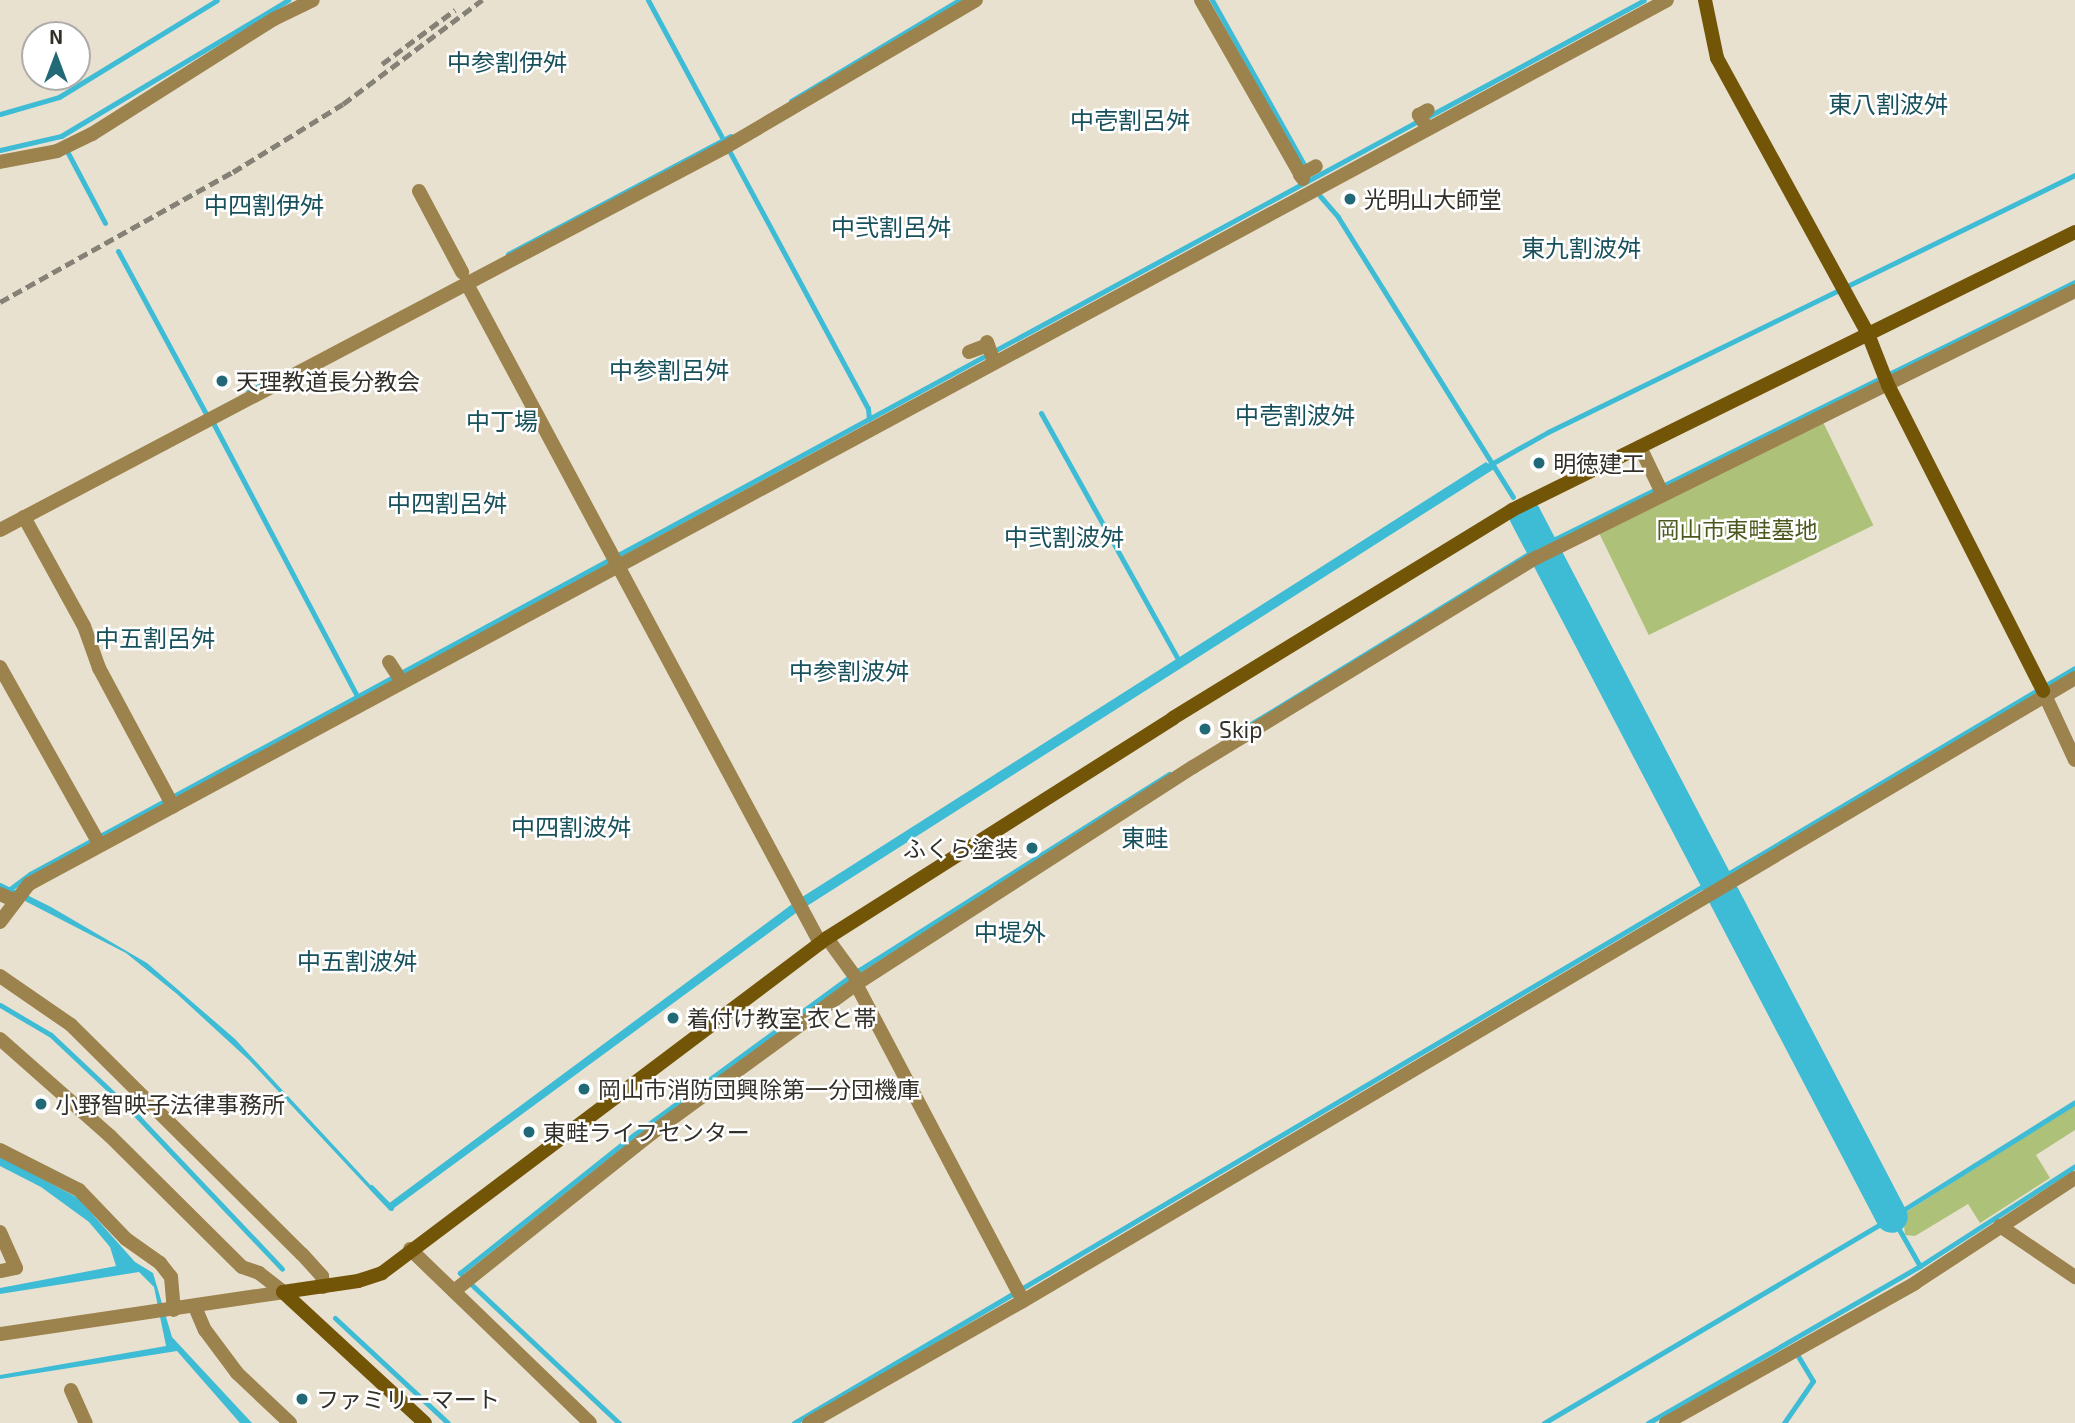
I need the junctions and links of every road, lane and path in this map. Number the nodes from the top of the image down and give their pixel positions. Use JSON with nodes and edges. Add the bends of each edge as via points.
{"nodes":[{"id":1,"x":313,"y":0,"type":"edge"},
{"id":2,"x":976,"y":0,"type":"edge"},
{"id":3,"x":1201,"y":0,"type":"edge"},
{"id":4,"x":1667,"y":0,"type":"edge"},
{"id":5,"x":1705,"y":0,"type":"edge"},
{"id":6,"x":0,"y":162,"type":"edge"},
{"id":7,"x":1306,"y":173,"type":"dead end"},
{"id":8,"x":419,"y":191,"type":"dead end"},
{"id":9,"x":2075,"y":232,"type":"edge"},
{"id":10,"x":465,"y":278,"type":"junction"},
{"id":11,"x":2075,"y":291,"type":"edge"},
{"id":12,"x":1868,"y":334,"type":"junction"},
{"id":13,"x":970,"y":352,"type":"dead end"},
{"id":14,"x":990,"y":352,"type":"junction"},
{"id":15,"x":1886,"y":378,"type":"junction"},
{"id":16,"x":1640,"y":447,"type":"junction"},
{"id":17,"x":1660,"y":490,"type":"junction"},
{"id":18,"x":24,"y":517,"type":"junction"},
{"id":19,"x":0,"y":530,"type":"edge"},
{"id":20,"x":614,"y":560,"type":"junction"},
{"id":21,"x":0,"y":667,"type":"edge"},
{"id":22,"x":2075,"y":678,"type":"edge"},
{"id":23,"x":2043,"y":689,"type":"junction"},
{"id":24,"x":2075,"y":760,"type":"edge"},
{"id":25,"x":170,"y":801,"type":"junction"},
{"id":26,"x":97,"y":840,"type":"junction"},
{"id":27,"x":0,"y":894,"type":"edge"},
{"id":28,"x":19,"y":896,"type":"junction"},
{"id":29,"x":0,"y":922,"type":"edge"},
{"id":30,"x":824,"y":940,"type":"junction"},
{"id":31,"x":0,"y":976,"type":"edge"},
{"id":32,"x":855,"y":978,"type":"junction"},
{"id":33,"x":0,"y":1040,"type":"edge"},
{"id":34,"x":0,"y":1150,"type":"edge"},
{"id":35,"x":2075,"y":1178,"type":"edge"},
{"id":36,"x":2000,"y":1226,"type":"junction"},
{"id":37,"x":0,"y":1232,"type":"edge"},
{"id":38,"x":410,"y":1249,"type":"junction"},
{"id":39,"x":242,"y":1267,"type":"junction"},
{"id":40,"x":0,"y":1271,"type":"edge"},
{"id":41,"x":2075,"y":1278,"type":"edge"},
{"id":42,"x":324,"y":1287,"type":"junction"},
{"id":43,"x":454,"y":1291,"type":"junction"},
{"id":44,"x":282,"y":1292,"type":"junction"},
{"id":45,"x":1019,"y":1295,"type":"junction"},
{"id":46,"x":243,"y":1298,"type":"junction"},
{"id":47,"x":195,"y":1307,"type":"junction"},
{"id":48,"x":174,"y":1310,"type":"junction"},
{"id":49,"x":0,"y":1334,"type":"edge"},
{"id":50,"x":71,"y":1390,"type":"dead end"},
{"id":51,"x":86,"y":1423,"type":"edge"},
{"id":52,"x":290,"y":1423,"type":"edge"},
{"id":53,"x":425,"y":1423,"type":"edge"},
{"id":54,"x":590,"y":1423,"type":"edge"},
{"id":55,"x":809,"y":1423,"type":"edge"},
{"id":56,"x":1666,"y":1423,"type":"edge"}],
"edges":[{"from":1,"to":6,"type":"street","via":[[274,19],[92,134],[57,152]]},
{"from":2,"to":10,"type":"street","via":[[728,145]]},
{"from":3,"to":7,"type":"street"},
{"from":4,"to":14,"type":"street","via":[[1423,119],[1023,340]]},
{"from":5,"to":12,"type":"street","via":[[1717,58]]},
{"from":8,"to":10,"type":"street"},
{"from":9,"to":12,"type":"street"},
{"from":10,"to":18,"type":"street"},
{"from":10,"to":20,"type":"street"},
{"from":11,"to":15,"type":"street"},
{"from":12,"to":15,"type":"street"},
{"from":12,"to":16,"type":"street"},
{"from":13,"to":14,"type":"street"},
{"from":14,"to":20,"type":"street"},
{"from":15,"to":17,"type":"street"},
{"from":15,"to":23,"type":"street"},
{"from":16,"to":17,"type":"street"},
{"from":16,"to":30,"type":"street","via":[[1512,509]]},
{"from":17,"to":32,"type":"street","via":[[1546,553]]},
{"from":18,"to":19,"type":"street"},
{"from":18,"to":25,"type":"street"},
{"from":20,"to":25,"type":"street","via":[[396,673]]},
{"from":20,"to":30,"type":"street","via":[[799,904]]},
{"from":21,"to":26,"type":"street"},
{"from":22,"to":23,"type":"street"},
{"from":23,"to":24,"type":"street"},
{"from":23,"to":45,"type":"street"},
{"from":25,"to":26,"type":"street"},
{"from":26,"to":28,"type":"street"},
{"from":27,"to":28,"type":"street"},
{"from":28,"to":29,"type":"street"},
{"from":30,"to":32,"type":"street"},
{"from":30,"to":38,"type":"street"},
{"from":31,"to":42,"type":"street","via":[[71,1025],[302,1254],[322,1276]]},
{"from":32,"to":43,"type":"street"},
{"from":32,"to":45,"type":"street"},
{"from":33,"to":39,"type":"street","via":[[90,1118]]},
{"from":34,"to":48,"type":"street","via":[[79,1190],[126,1240],[160,1263],[171,1277]]},
{"from":35,"to":36,"type":"street"},
{"from":36,"to":41,"type":"street"},
{"from":36,"to":56,"type":"street","via":[[1915,1283]]},
{"from":37,"to":40,"type":"street","via":[[16,1268]]},
{"from":38,"to":42,"type":"street","via":[[370,1279]]},
{"from":38,"to":43,"type":"street"},
{"from":39,"to":44,"type":"street","via":[[259,1273]]},
{"from":39,"to":46,"type":"street","via":[[250,1279]]},
{"from":42,"to":44,"type":"street"},
{"from":43,"to":54,"type":"street"},
{"from":44,"to":46,"type":"street"},
{"from":44,"to":53,"type":"street"},
{"from":45,"to":55,"type":"street"},
{"from":46,"to":47,"type":"street"},
{"from":47,"to":48,"type":"street"},
{"from":47,"to":52,"type":"street","via":[[237,1373]]},
{"from":48,"to":49,"type":"street"},
{"from":50,"to":51,"type":"street"}]}
